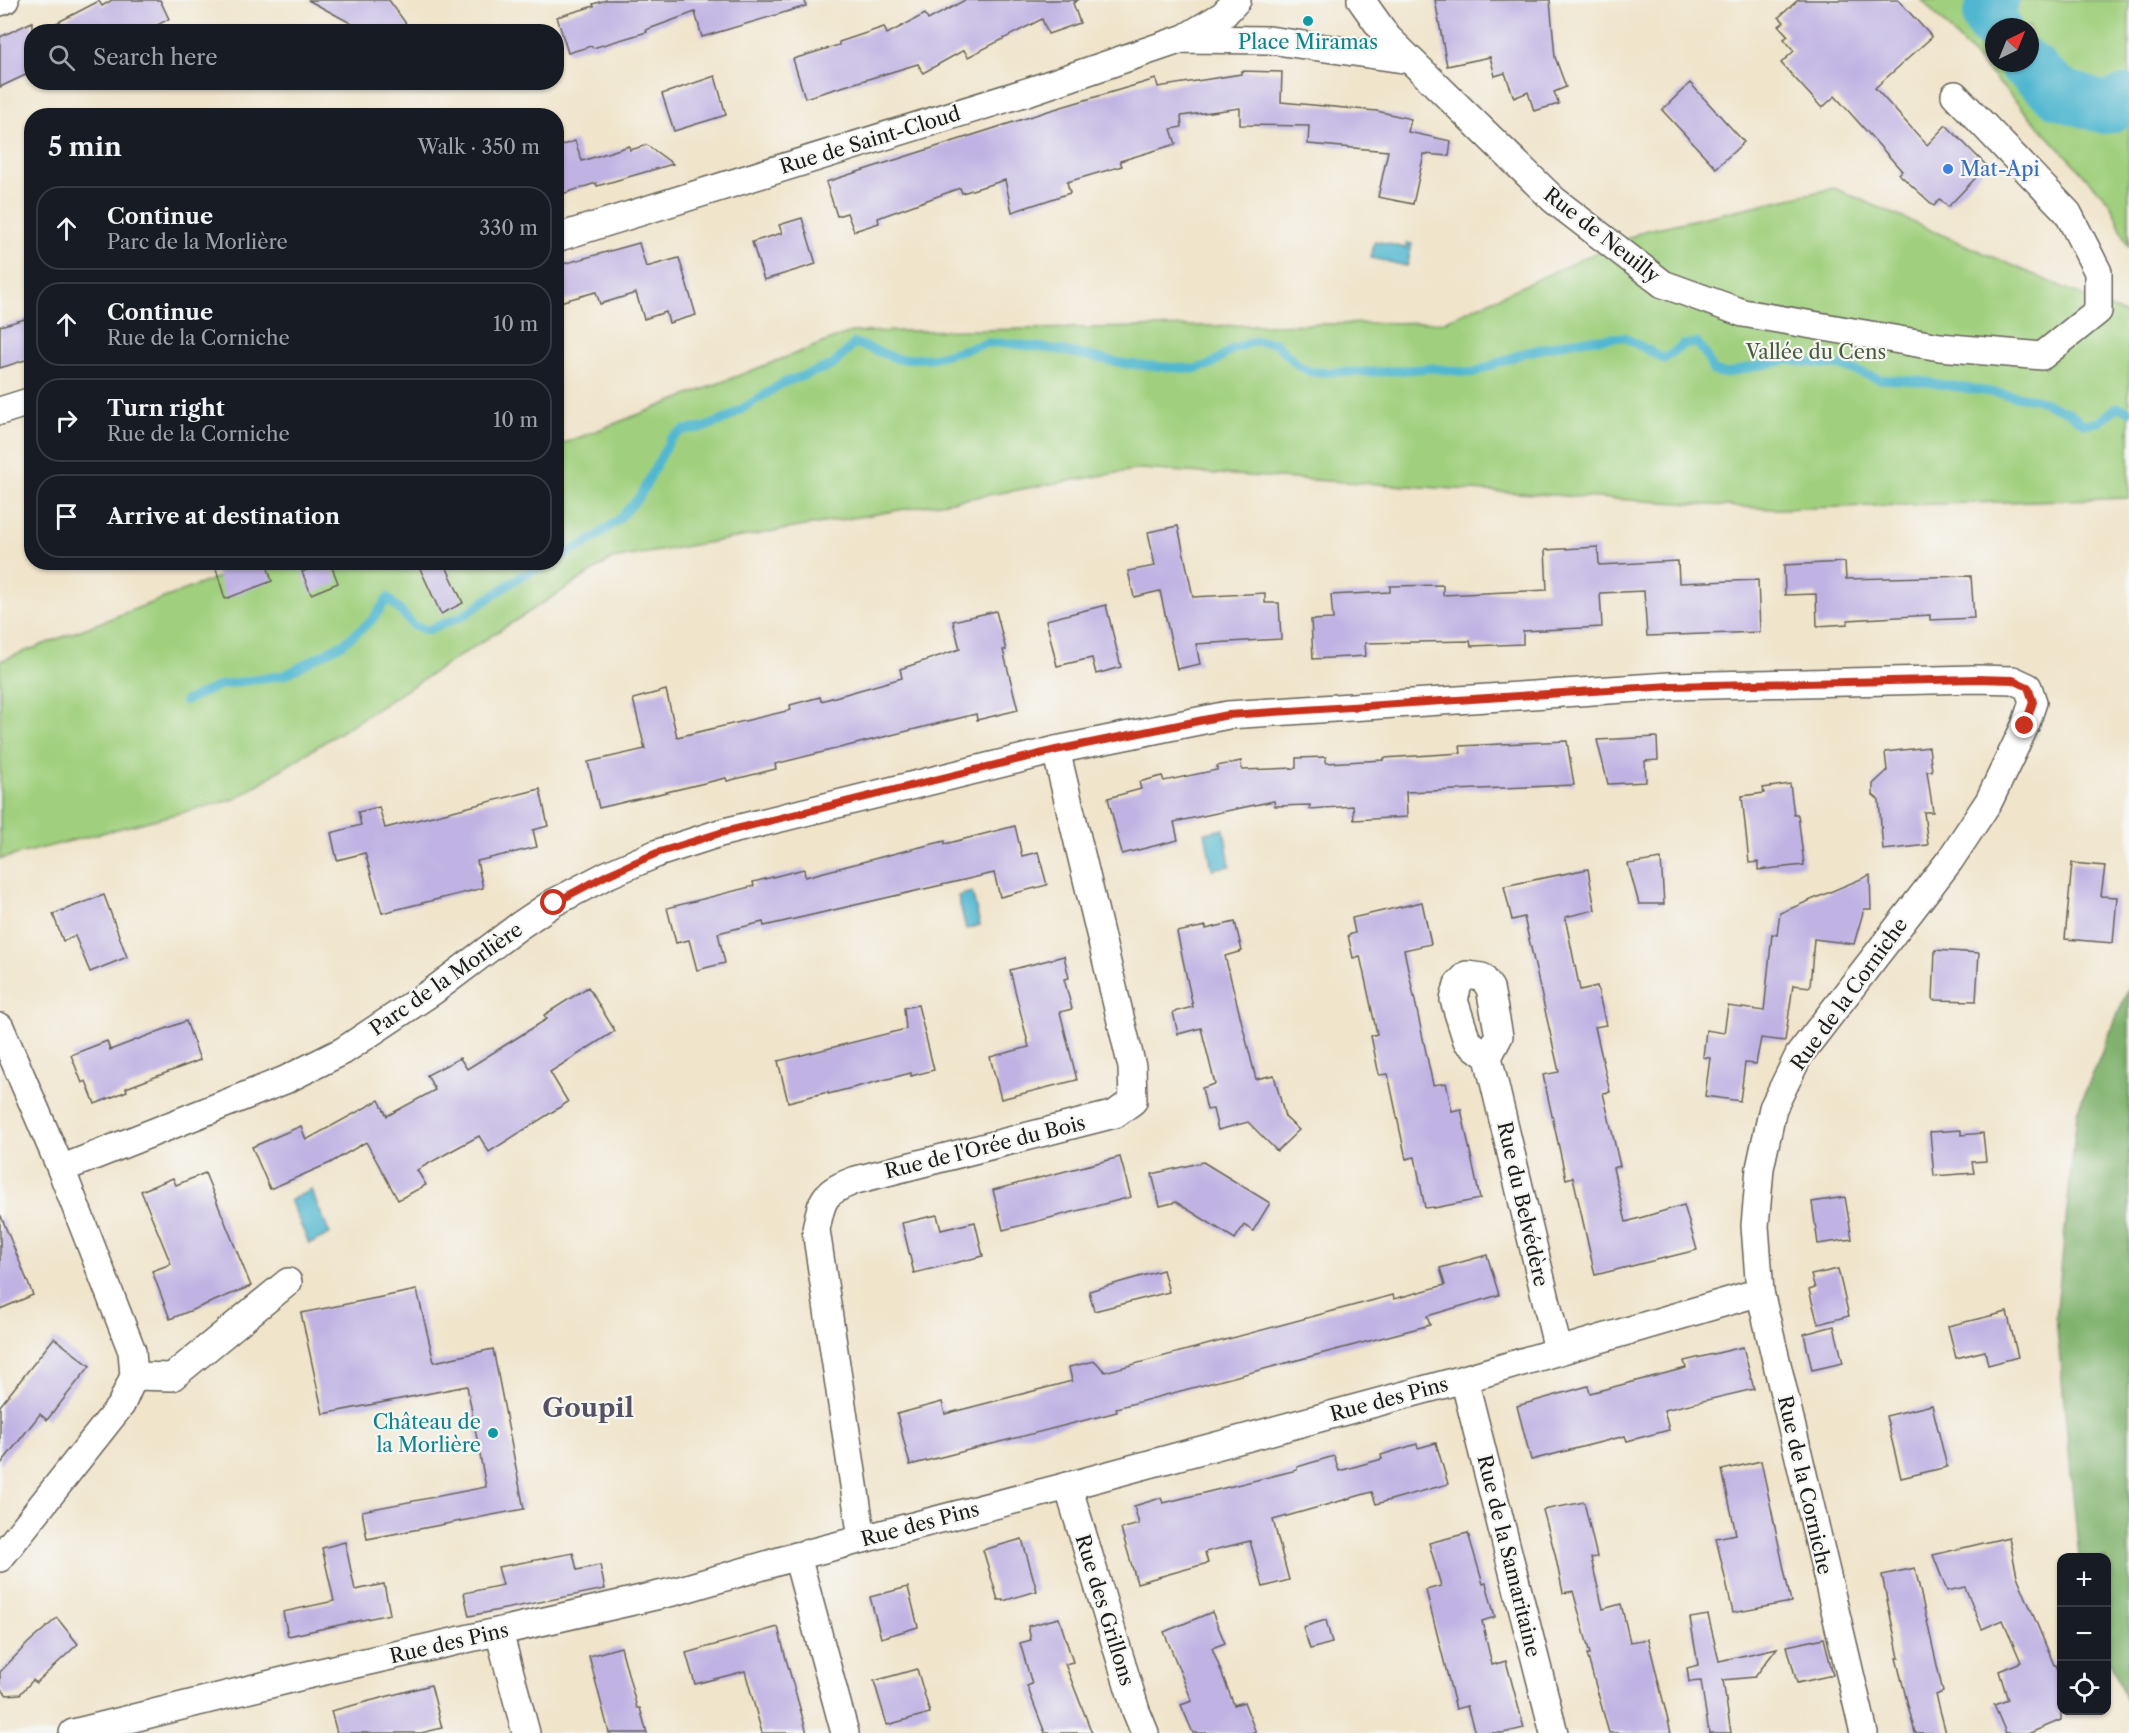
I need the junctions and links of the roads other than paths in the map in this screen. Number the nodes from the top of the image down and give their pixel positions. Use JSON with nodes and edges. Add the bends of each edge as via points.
{"nodes":[{"id":1,"x":5,"y":0,"type":"edge"},
{"id":2,"x":1237,"y":0,"type":"edge"},
{"id":3,"x":1361,"y":0,"type":"edge"},
{"id":4,"x":0,"y":2,"type":"edge"},
{"id":5,"x":1182,"y":39,"type":"junction"},
{"id":6,"x":1410,"y":60,"type":"junction"},
{"id":7,"x":1955,"y":95,"type":"dead end"},
{"id":8,"x":564,"y":236,"type":"edge"},
{"id":9,"x":24,"y":404,"type":"edge"},
{"id":10,"x":0,"y":411,"type":"edge"},
{"id":11,"x":1976,"y":679,"type":"joint"},
{"id":12,"x":1056,"y":750,"type":"junction"},
{"id":13,"x":3,"y":1041,"type":"edge"},
{"id":14,"x":1488,"y":1057,"type":"dead end"},
{"id":15,"x":61,"y":1169,"type":"junction"},
{"id":16,"x":288,"y":1282,"type":"dead end"},
{"id":17,"x":1760,"y":1292,"type":"junction"},
{"id":18,"x":1558,"y":1350,"type":"junction"},
{"id":19,"x":134,"y":1376,"type":"junction"},
{"id":20,"x":1464,"y":1379,"type":"junction"},
{"id":21,"x":1068,"y":1486,"type":"junction"},
{"id":22,"x":862,"y":1539,"type":"junction"},
{"id":23,"x":797,"y":1556,"type":"junction"},
{"id":24,"x":0,"y":1558,"type":"edge"},
{"id":25,"x":499,"y":1632,"type":"junction"},
{"id":26,"x":74,"y":1733,"type":"edge"},
{"id":27,"x":526,"y":1733,"type":"edge"},
{"id":28,"x":846,"y":1733,"type":"edge"},
{"id":29,"x":1145,"y":1733,"type":"edge"},
{"id":30,"x":1554,"y":1733,"type":"edge"},
{"id":31,"x":1864,"y":1733,"type":"edge"}],
"edges":[{"from":1,"to":4,"type":"street"},
{"from":2,"to":5,"type":"street","name":"Rue de Saint-Cloud","via":[[1222,15]]},
{"from":3,"to":6,"type":"street","name":"Rue de Neuilly","via":[[1388,38]]},
{"from":5,"to":6,"type":"street","name":"Rue de Saint-Cloud","via":[[1269,40]]},
{"from":5,"to":8,"type":"street","name":"Rue de Saint-Cloud","via":[[1030,91]]},
{"from":6,"to":7,"type":"street","name":"Rue de Neuilly","via":[[1554,200],[1664,284],[1743,313],[1940,347],[2042,356],[2098,311],[2098,272],[2068,213]]},
{"from":9,"to":10,"type":"street"},
{"from":11,"to":12,"type":"street","name":"Parc de la Morlière","via":[[1670,686],[1228,715]]},
{"from":11,"to":17,"type":"street","name":"Rue de la Corniche","via":[[2013,680],[2028,687],[2033,702],[2025,726],[1989,801],[1950,860],[1799,1055],[1773,1108],[1760,1167],[1755,1226]]},
{"from":12,"to":15,"type":"street","name":"Parc de la Morlière","via":[[720,833],[657,853],[554,903],[343,1051],[285,1080]]},
{"from":12,"to":22,"type":"street","name":"Rue de l'Orée du Bois","via":[[1132,1067],[1133,1101],[1114,1114],[856,1180],[835,1188],[821,1203],[816,1230]]},
{"from":13,"to":15,"type":"street"},
{"from":14,"to":18,"type":"street","name":"Rue du Belvédère"},
{"from":15,"to":19,"type":"street","via":[[132,1351]]},
{"from":16,"to":19,"type":"street","via":[[172,1377]]},
{"from":17,"to":18,"type":"street","name":"Rue des Pins"},
{"from":17,"to":31,"type":"street","name":"Rue de la Corniche"},
{"from":18,"to":20,"type":"street","name":"Rue des Pins"},
{"from":19,"to":24,"type":"street","via":[[121,1405]]},
{"from":20,"to":21,"type":"street","name":"Rue des Pins"},
{"from":20,"to":30,"type":"street","name":"Rue de la Samaritaine"},
{"from":21,"to":22,"type":"street","name":"Rue des Pins"},
{"from":21,"to":29,"type":"street","name":"Rue des Grillons"},
{"from":22,"to":23,"type":"street","name":"Rue des Pins"},
{"from":23,"to":25,"type":"street","name":"Rue des Pins","via":[[677,1592]]},
{"from":23,"to":28,"type":"street"},
{"from":25,"to":26,"type":"street","name":"Rue des Pins"},
{"from":25,"to":27,"type":"street"}]}
